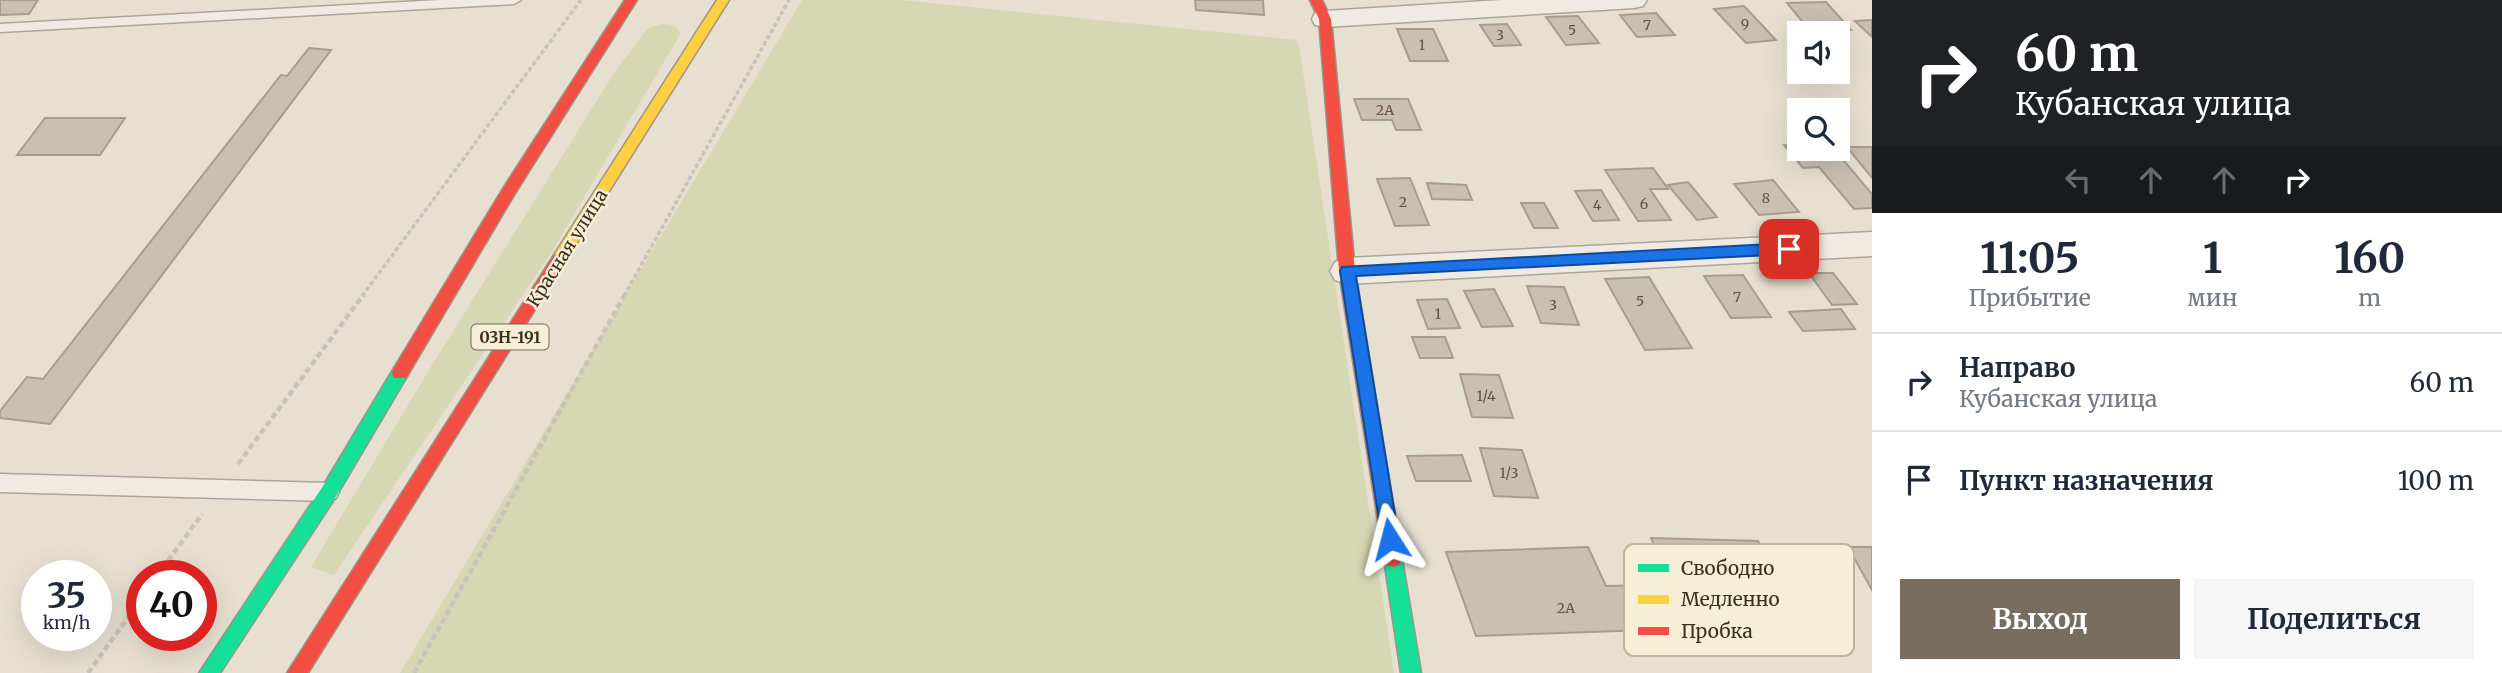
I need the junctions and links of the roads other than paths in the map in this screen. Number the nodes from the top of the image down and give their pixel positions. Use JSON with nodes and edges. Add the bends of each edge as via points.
{"nodes":[{"id":1,"x":514,"y":0,"type":"edge"},
{"id":2,"x":631,"y":0,"type":"edge"},
{"id":3,"x":723,"y":0,"type":"edge"},
{"id":4,"x":1634,"y":0,"type":"edge"},
{"id":5,"x":1320,"y":9,"type":"edge"},
{"id":6,"x":0,"y":28,"type":"edge"},
{"id":7,"x":1872,"y":244,"type":"edge"},
{"id":8,"x":1347,"y":271,"type":"junction"},
{"id":9,"x":0,"y":483,"type":"edge"},
{"id":10,"x":329,"y":492,"type":"junction"},
{"id":11,"x":209,"y":673,"type":"edge"},
{"id":12,"x":297,"y":673,"type":"edge"},
{"id":13,"x":1411,"y":673,"type":"edge"}],
"edges":[{"from":1,"to":6,"type":"lane"},
{"from":2,"to":10,"type":"main road","via":[[509,191]]},
{"from":3,"to":12,"type":"main road","name":"Красная улица","number":"03Н-191"},
{"from":4,"to":5,"type":"street"},
{"from":5,"to":8,"type":"main road"},
{"from":7,"to":8,"type":"street"},
{"from":8,"to":13,"type":"main road"},
{"from":9,"to":10,"type":"lane"},
{"from":10,"to":11,"type":"main road"}]}
